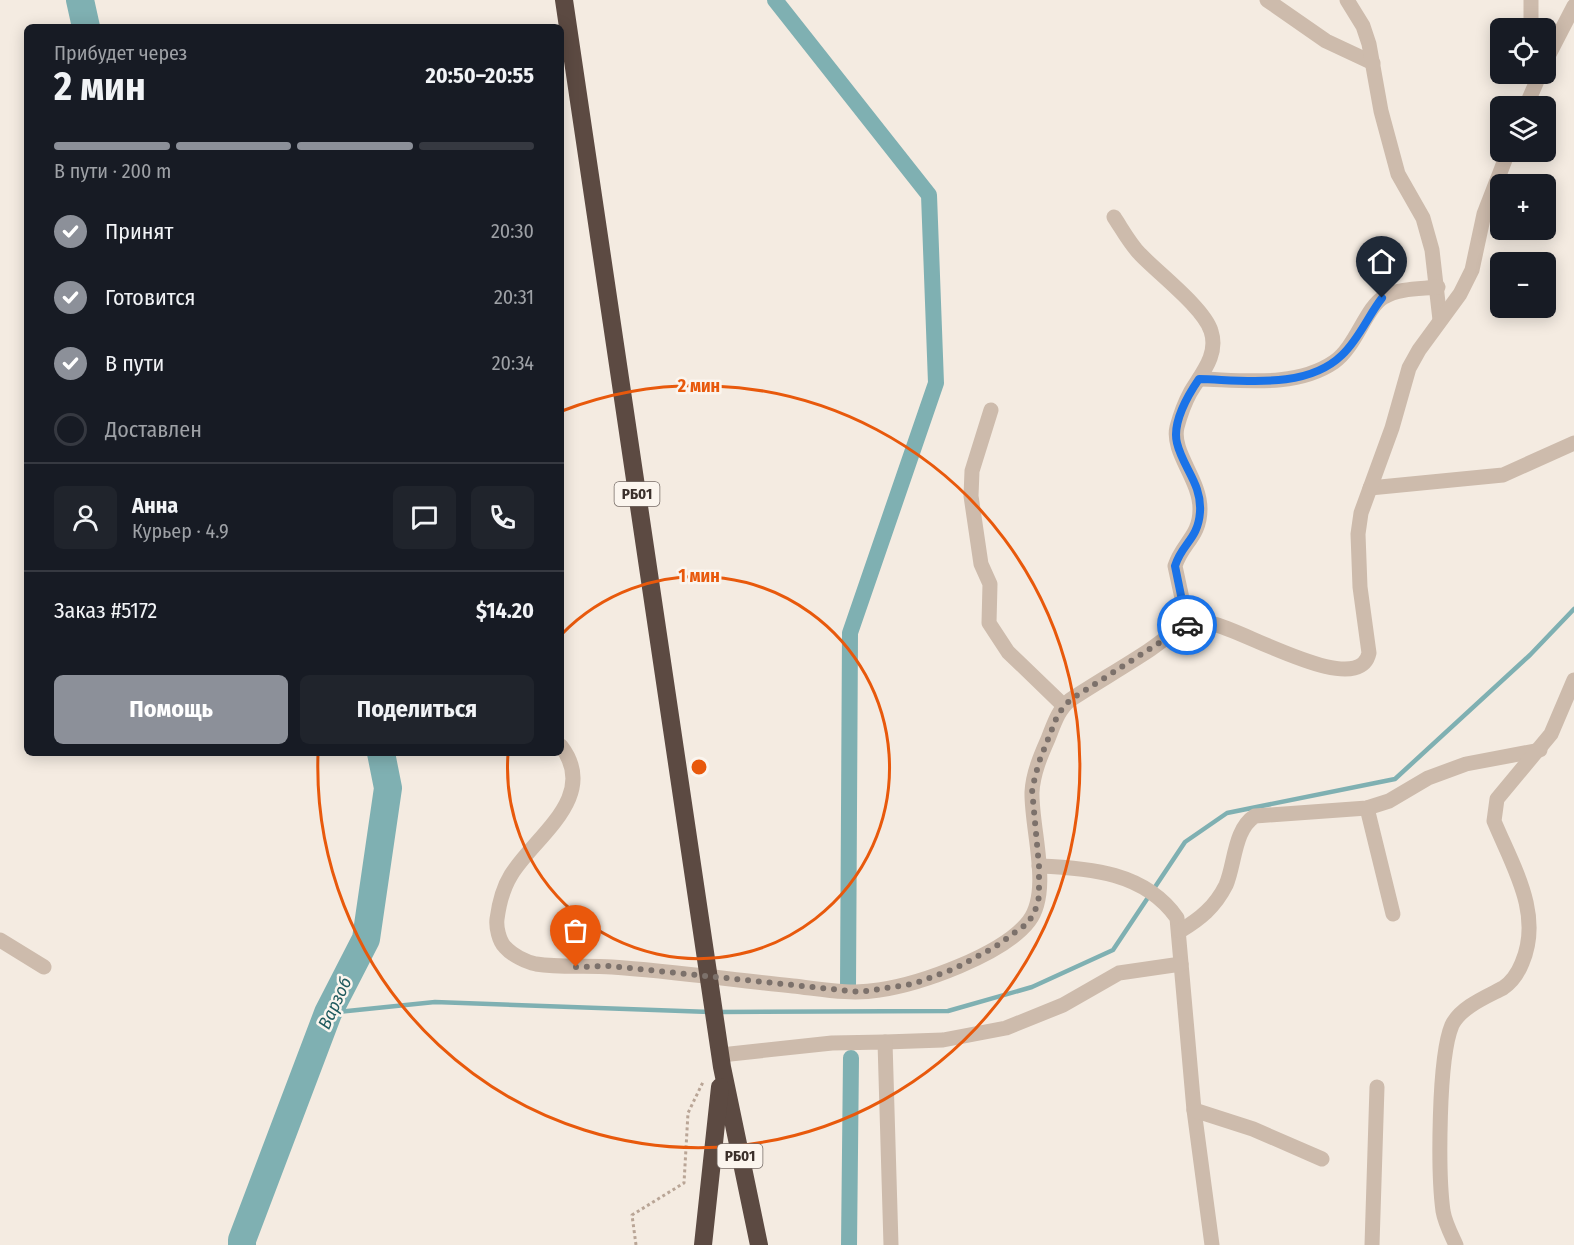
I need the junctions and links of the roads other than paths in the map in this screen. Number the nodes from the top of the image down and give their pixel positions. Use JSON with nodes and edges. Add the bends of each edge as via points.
{"nodes":[{"id":1,"x":564,"y":0,"type":"edge"},
{"id":2,"x":1267,"y":0,"type":"edge"},
{"id":3,"x":1347,"y":0,"type":"edge"},
{"id":4,"x":1530,"y":0,"type":"edge"},
{"id":5,"x":1574,"y":6,"type":"edge"},
{"id":6,"x":1531,"y":18,"type":"edge"},
{"id":7,"x":1556,"y":41,"type":"edge"},
{"id":8,"x":1373,"y":63,"type":"junction"},
{"id":9,"x":1504,"y":162,"type":"edge"},
{"id":10,"x":1114,"y":217,"type":"dead end"},
{"id":11,"x":1438,"y":287,"type":"junction"},
{"id":12,"x":1440,"y":320,"type":"junction"},
{"id":13,"x":1199,"y":379,"type":"junction"},
{"id":14,"x":991,"y":410,"type":"dead end"},
{"id":15,"x":1574,"y":443,"type":"edge"},
{"id":16,"x":1370,"y":488,"type":"junction"},
{"id":17,"x":1188,"y":626,"type":"junction"},
{"id":18,"x":1574,"y":680,"type":"edge"},
{"id":19,"x":1063,"y":705,"type":"junction"},
{"id":20,"x":1540,"y":750,"type":"junction"},
{"id":21,"x":564,"y":751,"type":"edge"},
{"id":22,"x":1367,"y":808,"type":"junction"},
{"id":23,"x":1039,"y":866,"type":"junction"},
{"id":24,"x":1393,"y":914,"type":"dead end"},
{"id":25,"x":1180,"y":932,"type":"junction"},
{"id":26,"x":0,"y":940,"type":"edge"},
{"id":27,"x":1181,"y":964,"type":"junction"},
{"id":28,"x":44,"y":967,"type":"dead end"},
{"id":29,"x":710,"y":983,"type":"junction"},
{"id":30,"x":885,"y":1042,"type":"junction"},
{"id":31,"x":717,"y":1059,"type":"junction"},
{"id":32,"x":1377,"y":1087,"type":"dead end"},
{"id":33,"x":1194,"y":1110,"type":"junction"},
{"id":34,"x":1322,"y":1159,"type":"dead end"},
{"id":35,"x":703,"y":1245,"type":"edge"},
{"id":36,"x":759,"y":1245,"type":"edge"},
{"id":37,"x":891,"y":1245,"type":"edge"},
{"id":38,"x":1212,"y":1245,"type":"edge"},
{"id":39,"x":1372,"y":1245,"type":"edge"},
{"id":40,"x":1456,"y":1245,"type":"edge"}],
"edges":[{"from":1,"to":29,"type":"highway","number":"РБ01"},
{"from":2,"to":8,"type":"street","via":[[1326,41]]},
{"from":3,"to":8,"type":"street","via":[[1363,26]]},
{"from":4,"to":6,"type":"street"},
{"from":5,"to":7,"type":"street"},
{"from":8,"to":11,"type":"street","via":[[1389,147],[1398,174],[1423,218]]},
{"from":9,"to":12,"type":"street","via":[[1484,214],[1472,270]]},
{"from":10,"to":13,"type":"street","via":[[1138,253],[1190,303],[1212,331],[1211,356]]},
{"from":11,"to":12,"type":"street"},
{"from":11,"to":13,"type":"street","via":[[1382,298],[1342,355],[1314,372],[1269,381]]},
{"from":12,"to":16,"type":"street","via":[[1409,368]]},
{"from":13,"to":17,"type":"street","via":[[1186,402],[1176,442],[1197,485],[1200,510],[1195,536],[1175,566]]},
{"from":14,"to":19,"type":"street","via":[[972,471],[971,496],[981,564],[990,584],[989,623],[1008,652]]},
{"from":15,"to":16,"type":"street","via":[[1503,475]]},
{"from":16,"to":17,"type":"street","via":[[1358,534],[1360,587],[1370,653],[1363,665],[1326,669],[1233,629],[1201,623]]},
{"from":17,"to":19,"type":"street"},
{"from":18,"to":20,"type":"street"},
{"from":19,"to":23,"type":"street","via":[[1032,789]]},
{"from":20,"to":22,"type":"street","via":[[1466,764]]},
{"from":20,"to":40,"type":"street","via":[[1497,799],[1493,810],[1529,908],[1529,945],[1517,975],[1505,987],[1461,1013],[1448,1039],[1441,1104],[1443,1211]]},
{"from":21,"to":29,"type":"street","via":[[571,762],[571,787],[557,820],[511,874],[503,891],[497,924],[504,947],[532,963],[610,966]]},
{"from":22,"to":24,"type":"street"},
{"from":22,"to":25,"type":"street","via":[[1263,814],[1250,820],[1242,832],[1226,884],[1214,904]]},
{"from":23,"to":25,"type":"street","via":[[1099,870],[1120,876],[1160,899],[1177,918]]},
{"from":23,"to":29,"type":"street","via":[[1039,897],[1028,923],[995,947],[913,984],[860,992]]},
{"from":25,"to":27,"type":"street"},
{"from":26,"to":28,"type":"street"},
{"from":27,"to":30,"type":"street","via":[[1119,973],[1063,1005],[1006,1028],[943,1040]]},
{"from":27,"to":33,"type":"street"},
{"from":29,"to":31,"type":"highway","number":"РБ01"},
{"from":30,"to":31,"type":"street","via":[[831,1042]]},
{"from":30,"to":37,"type":"street"},
{"from":31,"to":35,"type":"highway","number":"РБ01"},
{"from":31,"to":36,"type":"highway","number":"РБ01"},
{"from":32,"to":39,"type":"street"},
{"from":33,"to":34,"type":"street","via":[[1253,1129]]},
{"from":33,"to":38,"type":"street"}]}
